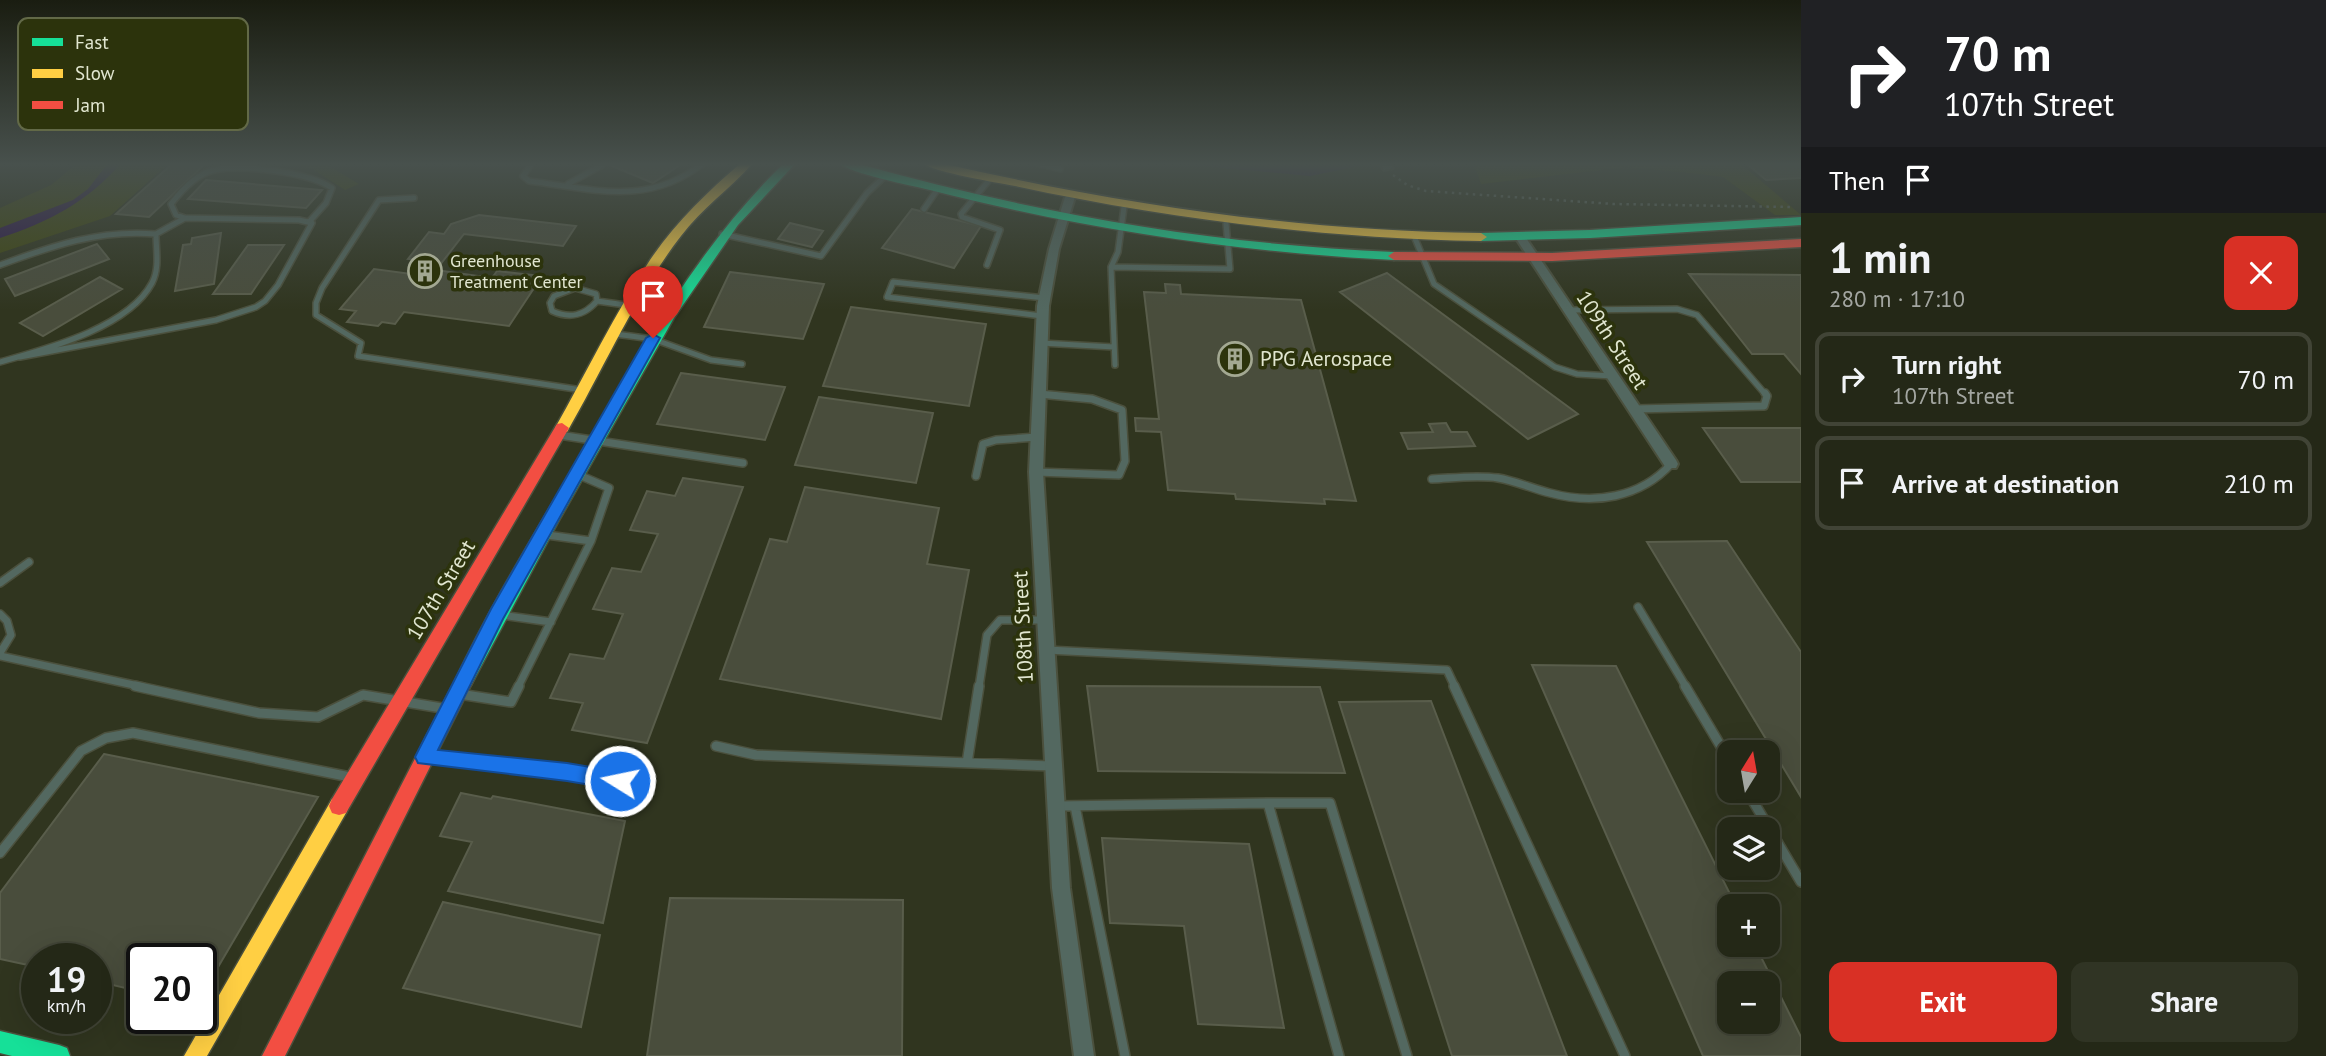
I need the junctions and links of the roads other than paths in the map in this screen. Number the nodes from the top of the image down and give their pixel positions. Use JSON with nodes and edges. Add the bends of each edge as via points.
{"nodes":[{"id":1,"x":175,"y":212,"type":"edge"},
{"id":2,"x":318,"y":212,"type":"edge"},
{"id":3,"x":371,"y":212,"type":"edge"},
{"id":4,"x":695,"y":212,"type":"edge"},
{"id":5,"x":739,"y":212,"type":"edge"},
{"id":6,"x":853,"y":212,"type":"edge"},
{"id":7,"x":962,"y":212,"type":"edge"},
{"id":8,"x":1030,"y":212,"type":"edge"},
{"id":9,"x":1064,"y":212,"type":"edge"},
{"id":10,"x":1123,"y":212,"type":"edge"},
{"id":11,"x":1153,"y":212,"type":"edge"},
{"id":12,"x":185,"y":218,"type":"junction"},
{"id":13,"x":1062,"y":219,"type":"junction"},
{"id":14,"x":1801,"y":221,"type":"edge"},
{"id":15,"x":309,"y":222,"type":"junction"},
{"id":16,"x":1226,"y":223,"type":"junction"},
{"id":17,"x":1121,"y":228,"type":"junction"},
{"id":18,"x":156,"y":234,"type":"junction"},
{"id":19,"x":721,"y":234,"type":"junction"},
{"id":20,"x":1414,"y":236,"type":"junction"},
{"id":21,"x":1520,"y":237,"type":"junction"},
{"id":22,"x":1228,"y":243,"type":"junction"},
{"id":23,"x":1801,"y":243,"type":"edge"},
{"id":24,"x":1423,"y":258,"type":"junction"},
{"id":25,"x":1534,"y":258,"type":"junction"},
{"id":26,"x":0,"y":265,"type":"edge"},
{"id":27,"x":987,"y":265,"type":"dead end"},
{"id":28,"x":1111,"y":267,"type":"junction"},
{"id":29,"x":1045,"y":298,"type":"junction"},
{"id":30,"x":597,"y":301,"type":"junction"},
{"id":31,"x":631,"y":306,"type":"junction"},
{"id":32,"x":1570,"y":310,"type":"junction"},
{"id":33,"x":669,"y":311,"type":"junction"},
{"id":34,"x":1042,"y":316,"type":"junction"},
{"id":35,"x":614,"y":334,"type":"junction"},
{"id":36,"x":653,"y":338,"type":"junction"},
{"id":37,"x":1041,"y":343,"type":"junction"},
{"id":38,"x":1114,"y":347,"type":"junction"},
{"id":39,"x":20,"y":357,"type":"junction"},
{"id":40,"x":0,"y":362,"type":"edge"},
{"id":41,"x":742,"y":364,"type":"dead end"},
{"id":42,"x":1115,"y":365,"type":"dead end"},
{"id":43,"x":1612,"y":376,"type":"junction"},
{"id":44,"x":583,"y":390,"type":"junction"},
{"id":45,"x":1039,"y":394,"type":"junction"},
{"id":46,"x":1634,"y":409,"type":"junction"},
{"id":47,"x":558,"y":435,"type":"junction"},
{"id":48,"x":1038,"y":437,"type":"junction"},
{"id":49,"x":597,"y":441,"type":"junction"},
{"id":50,"x":743,"y":463,"type":"dead end"},
{"id":51,"x":1671,"y":464,"type":"joint"},
{"id":52,"x":1036,"y":472,"type":"junction"},
{"id":53,"x":577,"y":474,"type":"junction"},
{"id":54,"x":976,"y":475,"type":"dead end"},
{"id":55,"x":1432,"y":479,"type":"dead end"},
{"id":56,"x":543,"y":534,"type":"junction"},
{"id":57,"x":591,"y":541,"type":"junction"},
{"id":58,"x":29,"y":562,"type":"dead end"},
{"id":59,"x":0,"y":583,"type":"edge"},
{"id":60,"x":1638,"y":607,"type":"dead end"},
{"id":61,"x":0,"y":614,"type":"edge"},
{"id":62,"x":497,"y":614,"type":"junction"},
{"id":63,"x":1044,"y":620,"type":"junction"},
{"id":64,"x":551,"y":622,"type":"junction"},
{"id":65,"x":1046,"y":650,"type":"junction"},
{"id":66,"x":0,"y":654,"type":"edge"},
{"id":67,"x":458,"y":694,"type":"junction"},
{"id":68,"x":400,"y":701,"type":"junction"},
{"id":69,"x":448,"y":710,"type":"junction"},
{"id":70,"x":1717,"y":740,"type":"edge"},
{"id":71,"x":716,"y":746,"type":"dead end"},
{"id":72,"x":425,"y":757,"type":"junction"},
{"id":73,"x":967,"y":762,"type":"junction"},
{"id":74,"x":1052,"y":765,"type":"junction"},
{"id":75,"x":355,"y":778,"type":"junction"},
{"id":76,"x":620,"y":781,"type":"dead end"},
{"id":77,"x":1268,"y":803,"type":"junction"},
{"id":78,"x":1754,"y":803,"type":"edge"},
{"id":79,"x":1055,"y":806,"type":"junction"},
{"id":80,"x":1075,"y":806,"type":"junction"},
{"id":81,"x":0,"y":853,"type":"edge"},
{"id":82,"x":1801,"y":882,"type":"edge"},
{"id":83,"x":0,"y":1042,"type":"edge"},
{"id":84,"x":59,"y":1056,"type":"edge"},
{"id":85,"x":195,"y":1056,"type":"edge"},
{"id":86,"x":273,"y":1056,"type":"edge"},
{"id":87,"x":1084,"y":1056,"type":"edge"},
{"id":88,"x":1125,"y":1056,"type":"edge"},
{"id":89,"x":1339,"y":1056,"type":"edge"},
{"id":90,"x":1407,"y":1056,"type":"edge"},
{"id":91,"x":1625,"y":1056,"type":"edge"}],
"edges":[{"from":1,"to":12,"type":"lane"},
{"from":2,"to":15,"type":"lane"},
{"from":3,"to":44,"type":"lane","via":[[316,303],[316,315],[361,343],[359,356]]},
{"from":4,"to":31,"type":"street","name":"107th Street","via":[[655,262]]},
{"from":5,"to":19,"type":"street"},
{"from":6,"to":19,"type":"lane","via":[[821,256]]},
{"from":7,"to":27,"type":"lane","via":[[962,217],[1000,230]]},
{"from":8,"to":13,"type":"street"},
{"from":9,"to":13,"type":"street","name":"108th Street"},
{"from":10,"to":17,"type":"lane"},
{"from":11,"to":16,"type":"street"},
{"from":12,"to":15,"type":"lane"},
{"from":12,"to":18,"type":"lane"},
{"from":13,"to":17,"type":"street"},
{"from":13,"to":29,"type":"street","name":"108th Street"},
{"from":14,"to":21,"type":"street"},
{"from":15,"to":39,"type":"lane","via":[[307,235],[280,281],[257,306],[88,346]]},
{"from":16,"to":20,"type":"street"},
{"from":16,"to":22,"type":"lane"},
{"from":17,"to":22,"type":"street"},
{"from":17,"to":28,"type":"lane"},
{"from":18,"to":26,"type":"lane","via":[[97,233]]},
{"from":18,"to":39,"type":"lane","via":[[158,260],[153,282],[130,308]]},
{"from":19,"to":33,"type":"street"},
{"from":20,"to":21,"type":"street"},
{"from":20,"to":24,"type":"lane"},
{"from":21,"to":25,"type":"street","name":"109th Street"},
{"from":22,"to":24,"type":"street"},
{"from":22,"to":28,"type":"lane","via":[[1230,269]]},
{"from":23,"to":25,"type":"street"},
{"from":24,"to":25,"type":"street"},
{"from":24,"to":43,"type":"lane","via":[[1434,284],[1555,368]]},
{"from":25,"to":32,"type":"street","name":"109th Street"},
{"from":28,"to":38,"type":"lane"},
{"from":29,"to":34,"type":"street","name":"108th Street"},
{"from":29,"to":34,"type":"lane","via":[[893,282],[887,297]]},
{"from":30,"to":30,"type":"lane","via":[[588,289],[575,288],[554,296],[550,303],[552,311],[578,316]]},
{"from":30,"to":31,"type":"lane"},
{"from":31,"to":33,"type":"lane"},
{"from":31,"to":35,"type":"street","name":"107th Street"},
{"from":32,"to":43,"type":"street","name":"109th Street"},
{"from":32,"to":46,"type":"lane","via":[[1677,309],[1697,315],[1767,396],[1764,406]]},
{"from":33,"to":36,"type":"street"},
{"from":34,"to":37,"type":"street","name":"108th Street"},
{"from":35,"to":36,"type":"lane"},
{"from":35,"to":44,"type":"street","name":"107th Street"},
{"from":36,"to":41,"type":"lane","via":[[710,360]]},
{"from":36,"to":49,"type":"street"},
{"from":37,"to":38,"type":"lane"},
{"from":37,"to":45,"type":"street","name":"108th Street"},
{"from":38,"to":42,"type":"lane"},
{"from":39,"to":40,"type":"lane"},
{"from":43,"to":46,"type":"street","name":"109th Street"},
{"from":44,"to":47,"type":"street","name":"107th Street"},
{"from":45,"to":48,"type":"street","name":"108th Street"},
{"from":45,"to":52,"type":"lane","via":[[1092,398],[1122,411],[1125,461],[1119,475]]},
{"from":46,"to":51,"type":"street","name":"109th Street"},
{"from":47,"to":49,"type":"lane"},
{"from":47,"to":68,"type":"street","name":"107th Street"},
{"from":48,"to":52,"type":"street","name":"108th Street"},
{"from":48,"to":54,"type":"lane","via":[[983,444]]},
{"from":49,"to":50,"type":"lane"},
{"from":49,"to":53,"type":"street"},
{"from":51,"to":55,"type":"lane","via":[[1660,479],[1600,499],[1559,496],[1497,478]]},
{"from":52,"to":63,"type":"street","name":"108th Street"},
{"from":53,"to":56,"type":"street"},
{"from":53,"to":57,"type":"lane","via":[[609,488]]},
{"from":56,"to":57,"type":"lane"},
{"from":56,"to":62,"type":"street"},
{"from":57,"to":64,"type":"lane"},
{"from":58,"to":59,"type":"lane"},
{"from":60,"to":70,"type":"lane"},
{"from":61,"to":66,"type":"lane","via":[[11,635]]},
{"from":62,"to":64,"type":"lane"},
{"from":62,"to":67,"type":"street"},
{"from":63,"to":65,"type":"street","name":"108th Street"},
{"from":63,"to":73,"type":"lane","via":[[1000,620],[987,635]]},
{"from":64,"to":67,"type":"lane","via":[[511,702]]},
{"from":65,"to":74,"type":"street","name":"108th Street"},
{"from":65,"to":91,"type":"lane","via":[[1447,670]]},
{"from":66,"to":68,"type":"lane","via":[[258,713],[318,717],[363,695]]},
{"from":67,"to":69,"type":"street"},
{"from":68,"to":69,"type":"lane"},
{"from":68,"to":75,"type":"street","name":"107th Street"},
{"from":69,"to":72,"type":"street"},
{"from":71,"to":73,"type":"lane","via":[[756,755]]},
{"from":72,"to":76,"type":"lane"},
{"from":72,"to":86,"type":"street"},
{"from":73,"to":74,"type":"lane"},
{"from":74,"to":79,"type":"street","name":"108th Street"},
{"from":75,"to":81,"type":"lane","via":[[133,733],[114,734],[81,751]]},
{"from":75,"to":85,"type":"street","name":"107th Street"},
{"from":77,"to":80,"type":"lane"},
{"from":77,"to":89,"type":"lane"},
{"from":77,"to":90,"type":"lane","via":[[1330,803]]},
{"from":78,"to":82,"type":"lane"},
{"from":79,"to":80,"type":"lane"},
{"from":79,"to":87,"type":"street","name":"108th Street"},
{"from":80,"to":88,"type":"lane"},
{"from":83,"to":84,"type":"street"}]}
